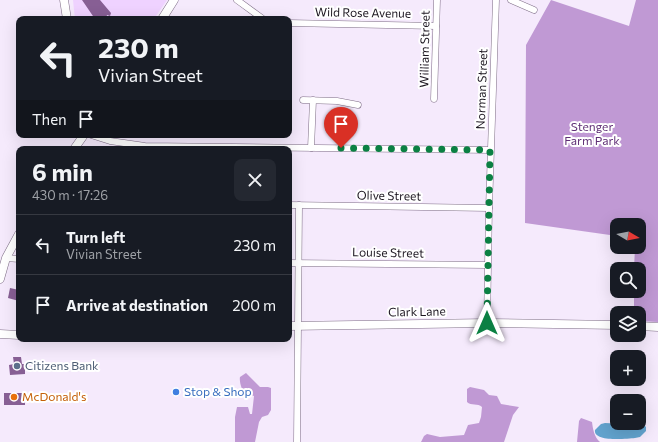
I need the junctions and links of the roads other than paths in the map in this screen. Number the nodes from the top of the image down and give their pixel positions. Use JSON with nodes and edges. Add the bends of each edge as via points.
{"nodes":[{"id":1,"x":64,"y":0,"type":"edge"},
{"id":2,"x":174,"y":0,"type":"edge"},
{"id":3,"x":238,"y":0,"type":"edge"},
{"id":4,"x":437,"y":0,"type":"edge"},
{"id":5,"x":496,"y":0,"type":"edge"},
{"id":6,"x":511,"y":0,"type":"edge"},
{"id":7,"x":534,"y":10,"type":"dead end"},
{"id":8,"x":66,"y":16,"type":"edge"},
{"id":9,"x":164,"y":16,"type":"edge"},
{"id":10,"x":259,"y":16,"type":"edge"},
{"id":11,"x":292,"y":23,"type":"edge"},
{"id":12,"x":436,"y":26,"type":"junction"},
{"id":13,"x":434,"y":99,"type":"dead end"},
{"id":14,"x":303,"y":100,"type":"dead end"},
{"id":15,"x":313,"y":100,"type":"junction"},
{"id":16,"x":358,"y":105,"type":"dead end"},
{"id":17,"x":82,"y":138,"type":"edge"},
{"id":18,"x":100,"y":138,"type":"edge"},
{"id":19,"x":75,"y":146,"type":"edge"},
{"id":20,"x":145,"y":146,"type":"edge"},
{"id":21,"x":292,"y":148,"type":"edge"},
{"id":22,"x":311,"y":148,"type":"junction"},
{"id":23,"x":490,"y":150,"type":"junction"},
{"id":24,"x":292,"y":205,"type":"edge"},
{"id":25,"x":299,"y":205,"type":"junction"},
{"id":26,"x":489,"y":208,"type":"junction"},
{"id":27,"x":16,"y":240,"type":"edge"},
{"id":28,"x":6,"y":258,"type":"junction"},
{"id":29,"x":16,"y":259,"type":"edge"},
{"id":30,"x":292,"y":262,"type":"edge"},
{"id":31,"x":299,"y":263,"type":"junction"},
{"id":32,"x":487,"y":265,"type":"junction"},
{"id":33,"x":0,"y":279,"type":"edge"},
{"id":34,"x":487,"y":323,"type":"junction"},
{"id":35,"x":610,"y":325,"type":"edge"},
{"id":36,"x":292,"y":326,"type":"edge"},
{"id":37,"x":299,"y":326,"type":"junction"},
{"id":38,"x":646,"y":326,"type":"edge"},
{"id":39,"x":658,"y":326,"type":"edge"},
{"id":40,"x":0,"y":334,"type":"edge"},
{"id":41,"x":16,"y":335,"type":"edge"},
{"id":42,"x":297,"y":442,"type":"edge"}],
"edges":[{"from":1,"to":8,"type":"main road"},
{"from":2,"to":9,"type":"main road"},
{"from":3,"to":10,"type":"street"},
{"from":4,"to":12,"type":"street","name":"William Street"},
{"from":5,"to":23,"type":"street","name":"Norman Street"},
{"from":6,"to":7,"type":"street"},
{"from":11,"to":12,"type":"street","name":"Wild Rose Avenue"},
{"from":12,"to":13,"type":"street","name":"William Street"},
{"from":14,"to":15,"type":"street"},
{"from":15,"to":16,"type":"street","via":[[342,101]]},
{"from":15,"to":22,"type":"street"},
{"from":17,"to":19,"type":"main road"},
{"from":18,"to":20,"type":"street"},
{"from":21,"to":22,"type":"street"},
{"from":22,"to":23,"type":"street"},
{"from":23,"to":26,"type":"street","name":"Norman Street"},
{"from":24,"to":25,"type":"street","name":"Olive Street"},
{"from":25,"to":26,"type":"street","name":"Olive Street"},
{"from":25,"to":31,"type":"street"},
{"from":26,"to":32,"type":"street","name":"Norman Street"},
{"from":27,"to":28,"type":"main road"},
{"from":28,"to":29,"type":"street"},
{"from":28,"to":33,"type":"main road"},
{"from":30,"to":31,"type":"street","name":"Louise Street"},
{"from":31,"to":32,"type":"street","name":"Louise Street"},
{"from":31,"to":37,"type":"street"},
{"from":32,"to":34,"type":"street","name":"Norman Street"},
{"from":34,"to":35,"type":"main road","name":"Clark Lane"},
{"from":34,"to":37,"type":"main road","name":"Clark Lane"},
{"from":36,"to":37,"type":"main road","name":"Clark Lane"},
{"from":37,"to":42,"type":"street"},
{"from":38,"to":39,"type":"main road"},
{"from":40,"to":41,"type":"main road"}]}
